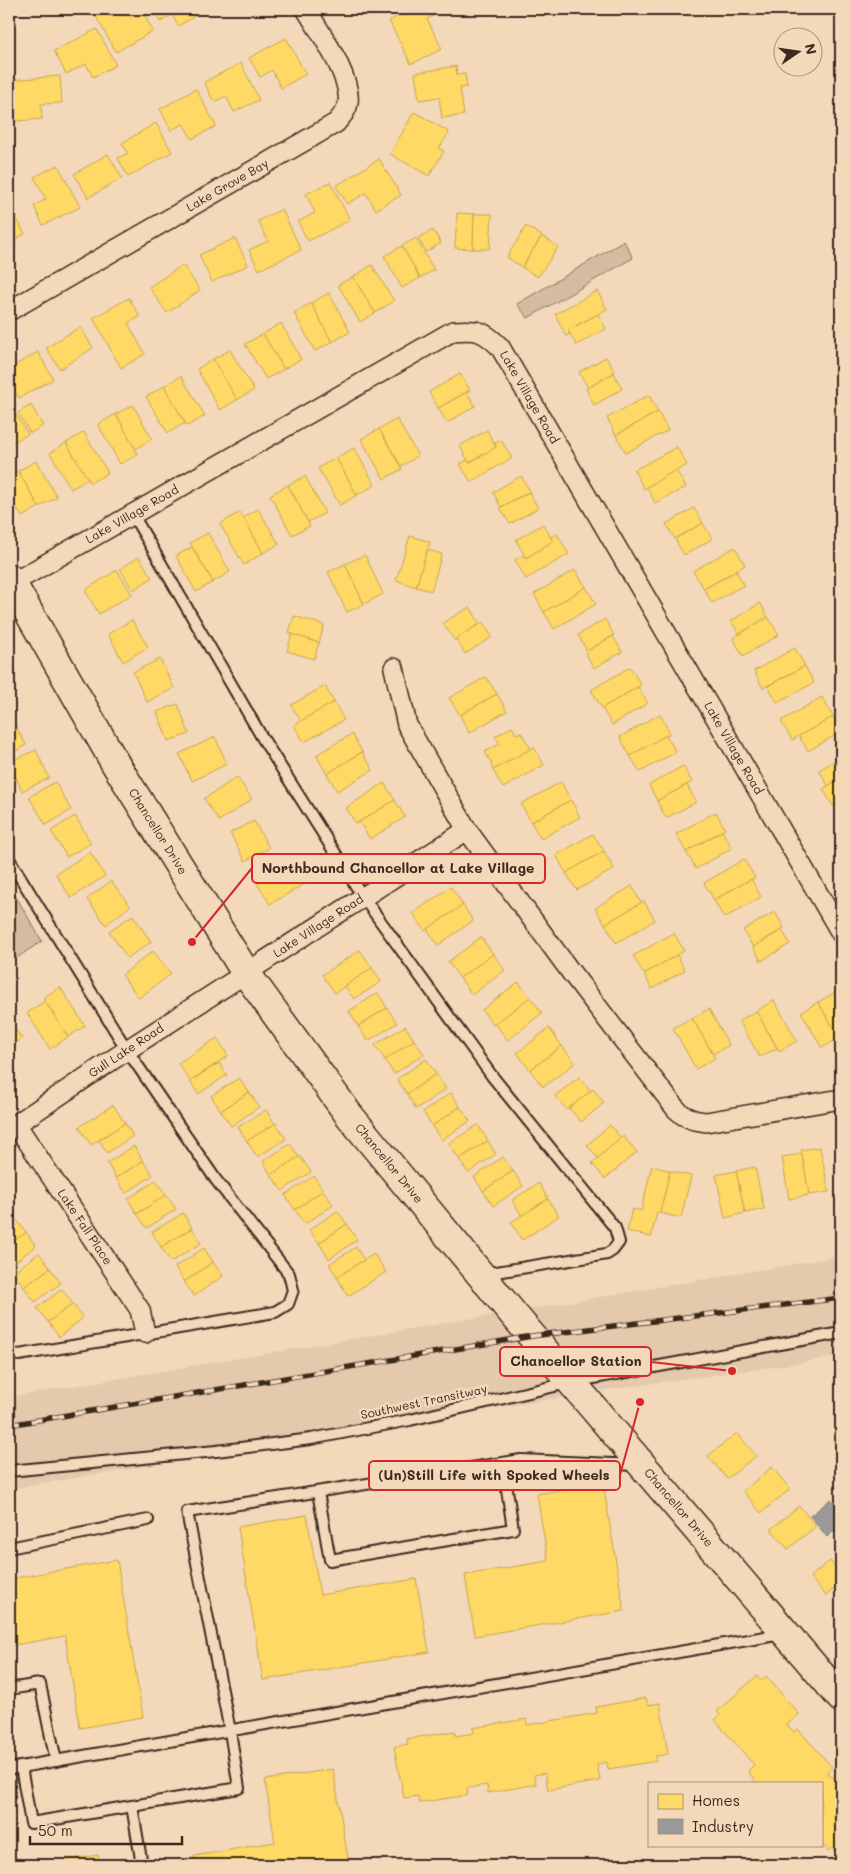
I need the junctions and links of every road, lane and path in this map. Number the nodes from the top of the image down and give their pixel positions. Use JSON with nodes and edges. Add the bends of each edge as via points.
{"nodes":[{"id":1,"x":306,"y":9,"type":"edge"},
{"id":2,"x":9,"y":311,"type":"edge"},
{"id":3,"x":133,"y":515,"type":"junction"},
{"id":4,"x":10,"y":582,"type":"edge"},
{"id":5,"x":394,"y":668,"type":"dead end"},
{"id":6,"x":468,"y":830,"type":"junction"},
{"id":7,"x":9,"y":859,"type":"edge"},
{"id":8,"x":363,"y":897,"type":"junction"},
{"id":9,"x":841,"y":933,"type":"edge"},
{"id":10,"x":246,"y":973,"type":"junction"},
{"id":11,"x":126,"y":1050,"type":"junction"},
{"id":12,"x":841,"y":1099,"type":"edge"},
{"id":13,"x":13,"y":1126,"type":"edge"},
{"id":14,"x":480,"y":1275,"type":"junction"},
{"id":15,"x":145,"y":1333,"type":"junction"},
{"id":16,"x":841,"y":1333,"type":"edge"},
{"id":17,"x":9,"y":1353,"type":"edge"},
{"id":18,"x":572,"y":1382,"type":"junction"},
{"id":19,"x":503,"y":1463,"type":"junction"},
{"id":20,"x":643,"y":1465,"type":"junction"},
{"id":21,"x":9,"y":1471,"type":"edge"},
{"id":22,"x":318,"y":1492,"type":"junction"},
{"id":23,"x":148,"y":1520,"type":"dead end"},
{"id":24,"x":9,"y":1548,"type":"edge"},
{"id":25,"x":785,"y":1634,"type":"junction"},
{"id":26,"x":9,"y":1689,"type":"edge"},
{"id":27,"x":841,"y":1698,"type":"edge"},
{"id":28,"x":230,"y":1731,"type":"junction"},
{"id":29,"x":56,"y":1761,"type":"junction"},
{"id":30,"x":21,"y":1768,"type":"junction"},
{"id":31,"x":9,"y":1770,"type":"edge"},
{"id":32,"x":132,"y":1806,"type":"junction"},
{"id":33,"x":142,"y":1865,"type":"edge"}],
"edges":[{"from":1,"to":2,"type":"street","name":"Lake Grove Bay","via":[[338,62],[346,84],[348,104],[336,123]]},
{"from":3,"to":4,"type":"street","name":"Lake Village Road"},
{"from":3,"to":8,"type":"lane","via":[[264,739]]},
{"from":3,"to":9,"type":"street","name":"Lake Village Road","via":[[453,331],[471,329],[484,332],[500,347]]},
{"from":4,"to":10,"type":"street","name":"Chancellor Drive","via":[[115,763]]},
{"from":5,"to":6,"type":"street","via":[[407,725]]},
{"from":6,"to":8,"type":"street","name":"Lake Village Road"},
{"from":6,"to":12,"type":"street","via":[[570,971],[683,1115],[694,1120],[719,1120]]},
{"from":7,"to":11,"type":"lane"},
{"from":8,"to":10,"type":"street","name":"Lake Village Road"},
{"from":8,"to":14,"type":"lane","via":[[492,1076],[615,1228],[619,1242],[608,1254]]},
{"from":10,"to":11,"type":"street","name":"Gull Lake Road"},
{"from":10,"to":14,"type":"street","name":"Chancellor Drive","via":[[349,1115]]},
{"from":11,"to":13,"type":"street","name":"Gull Lake Road"},
{"from":11,"to":15,"type":"lane","via":[[216,1180],[289,1274],[293,1290],[288,1304],[275,1312]]},
{"from":13,"to":15,"type":"street","name":"Lake Fall Place","via":[[140,1310]]},
{"from":14,"to":18,"type":"street","name":"Chancellor Drive"},
{"from":15,"to":17,"type":"lane","via":[[19,1355]]},
{"from":16,"to":18,"type":"lane","name":"Southwest Transitway"},
{"from":18,"to":20,"type":"street","name":"Chancellor Drive"},
{"from":18,"to":21,"type":"lane","name":"Southwest Transitway","via":[[410,1420],[311,1439]]},
{"from":19,"to":20,"type":"lane","via":[[520,1460]]},
{"from":19,"to":22,"type":"lane"},
{"from":19,"to":22,"type":"lane","via":[[513,1529],[330,1560]]},
{"from":20,"to":25,"type":"street","name":"Chancellor Drive"},
{"from":22,"to":28,"type":"lane","via":[[187,1512]]},
{"from":23,"to":24,"type":"lane"},
{"from":25,"to":27,"type":"street","name":"Chancellor Drive"},
{"from":25,"to":28,"type":"lane"},
{"from":26,"to":29,"type":"lane","via":[[40,1684]]},
{"from":28,"to":29,"type":"lane"},
{"from":28,"to":32,"type":"lane","via":[[239,1788]]},
{"from":29,"to":30,"type":"lane"},
{"from":30,"to":31,"type":"lane"},
{"from":30,"to":32,"type":"lane","via":[[31,1823]]},
{"from":32,"to":33,"type":"lane"}]}
